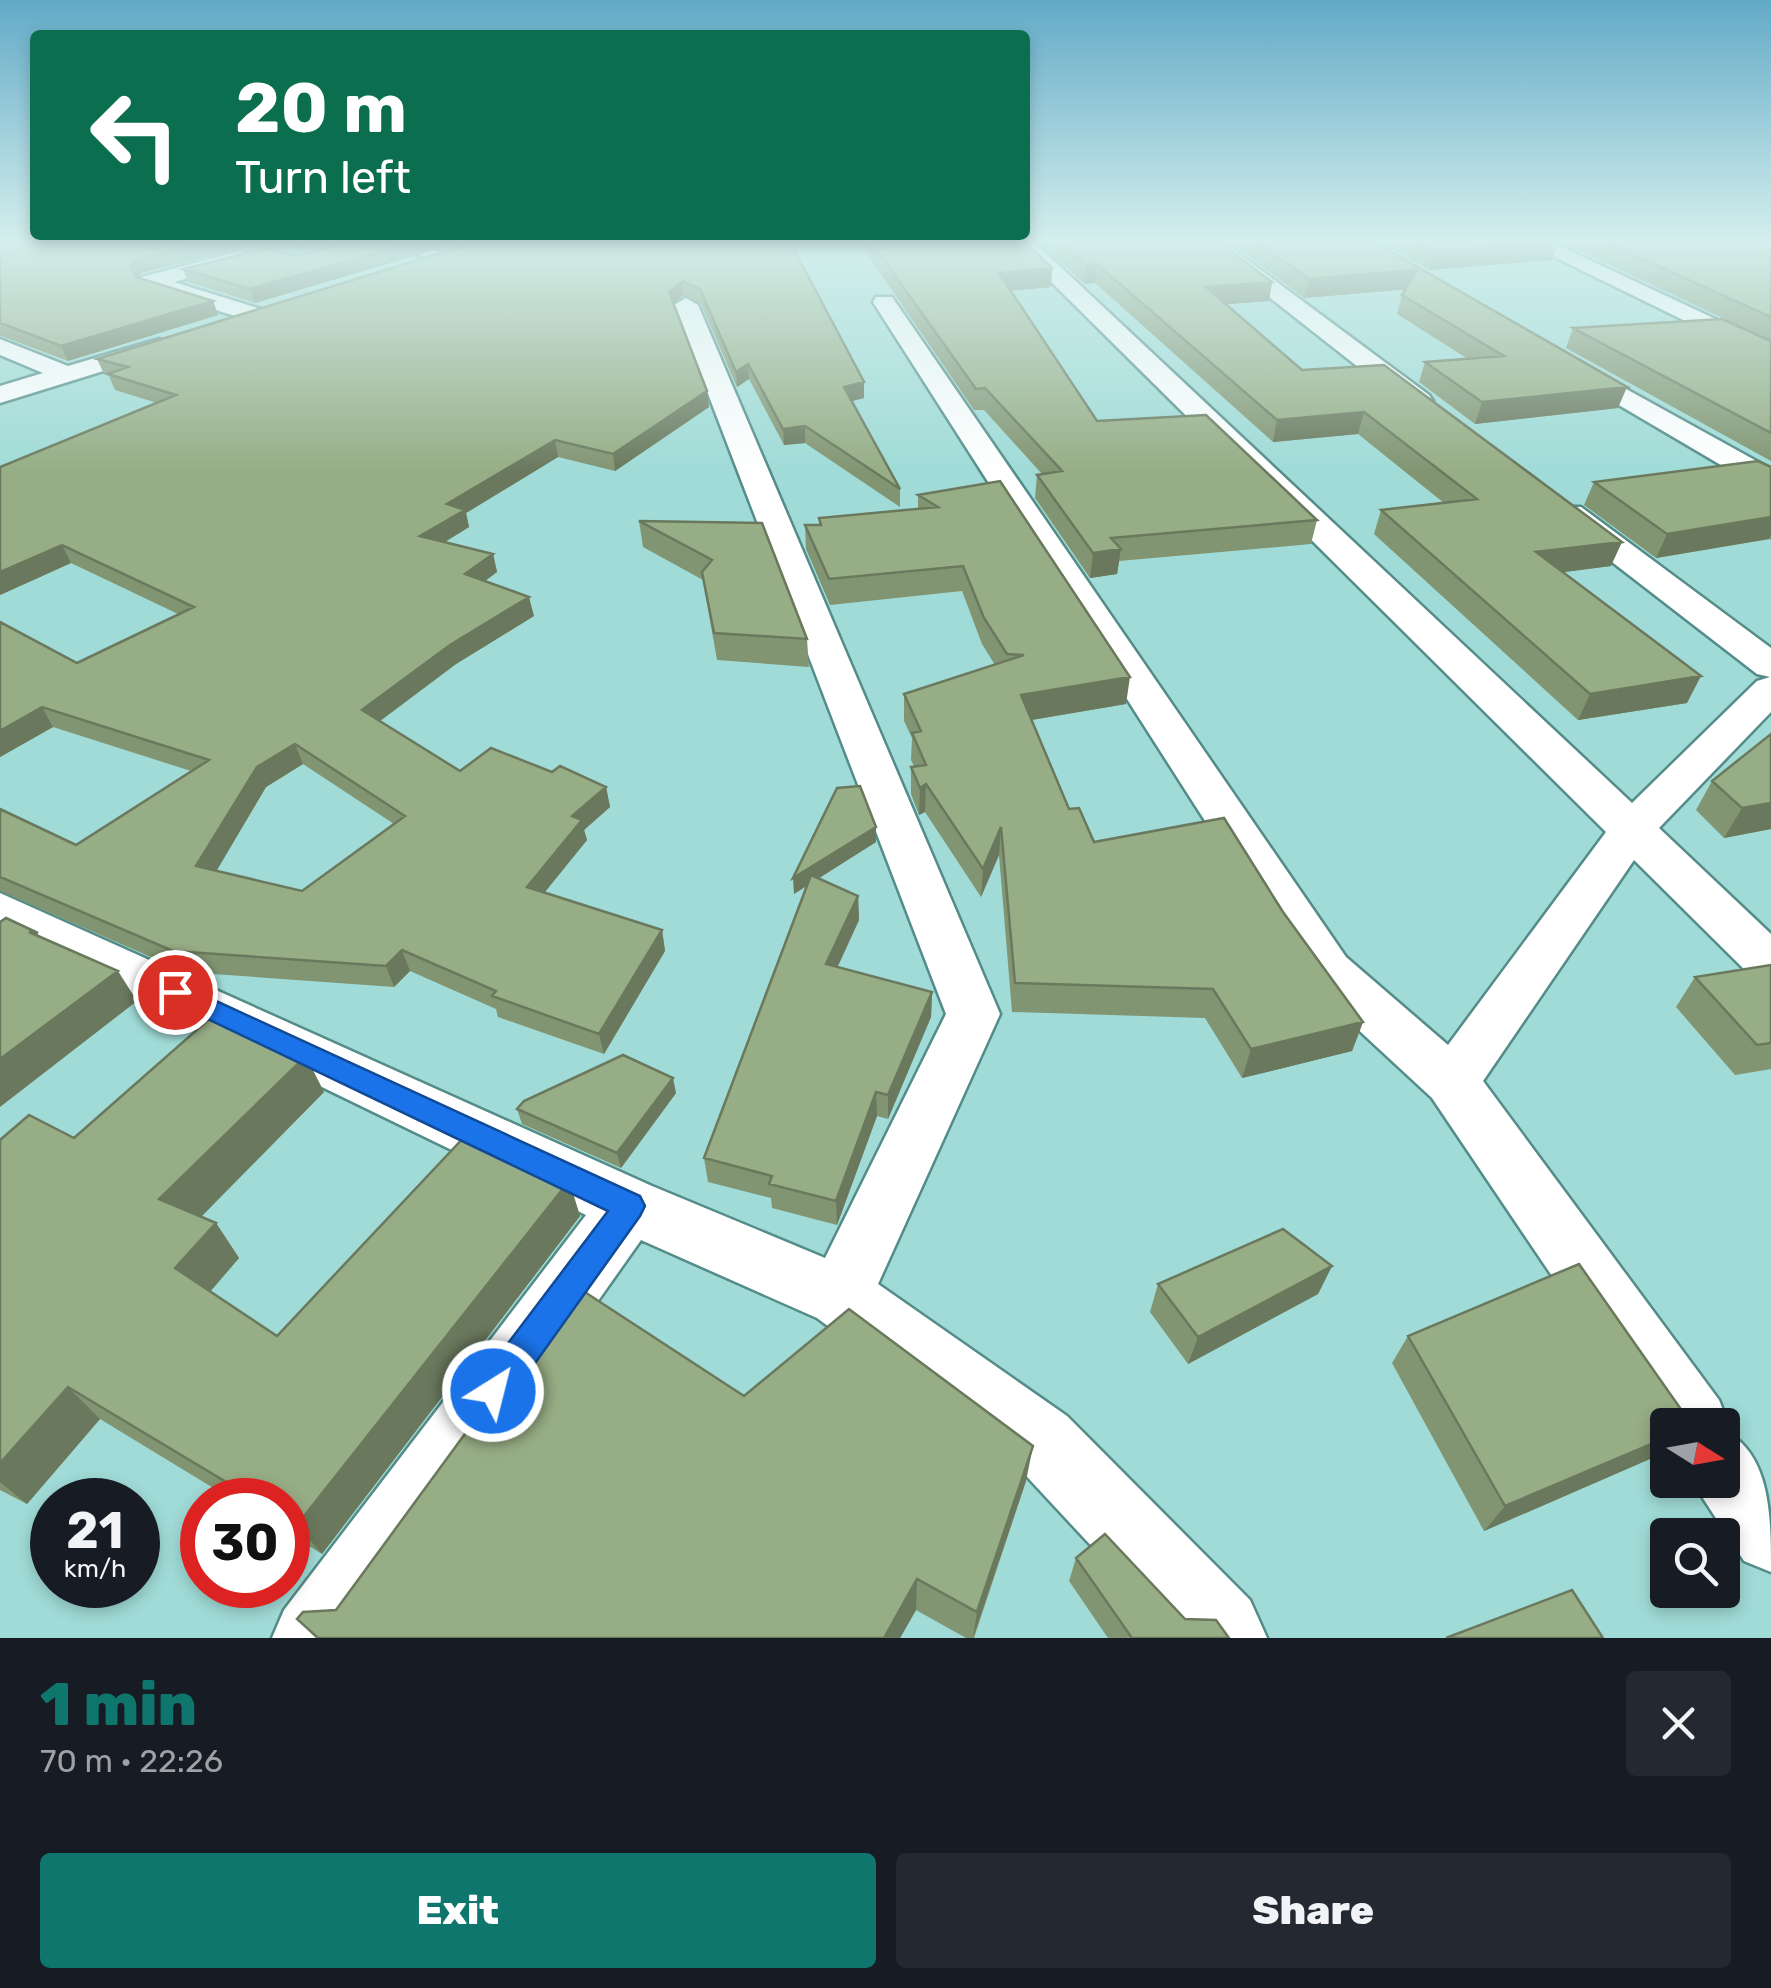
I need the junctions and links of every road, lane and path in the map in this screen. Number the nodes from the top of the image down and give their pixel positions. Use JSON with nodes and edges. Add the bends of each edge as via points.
{"nodes":[{"id":1,"x":248,"y":318,"type":"edge"},
{"id":2,"x":692,"y":318,"type":"edge"},
{"id":3,"x":895,"y":318,"type":"edge"},
{"id":4,"x":1101,"y":318,"type":"edge"},
{"id":5,"x":1309,"y":318,"type":"edge"},
{"id":6,"x":1694,"y":318,"type":"edge"},
{"id":7,"x":224,"y":326,"type":"edge"},
{"id":8,"x":189,"y":337,"type":"edge"},
{"id":9,"x":0,"y":346,"type":"edge"},
{"id":10,"x":1546,"y":352,"type":"edge"},
{"id":11,"x":1771,"y":355,"type":"edge"},
{"id":12,"x":66,"y":374,"type":"junction"},
{"id":13,"x":0,"y":395,"type":"edge"},
{"id":14,"x":1443,"y":419,"type":"edge"},
{"id":15,"x":1771,"y":482,"type":"edge"},
{"id":16,"x":1552,"y":501,"type":"edge"},
{"id":17,"x":1771,"y":666,"type":"edge"},
{"id":18,"x":1771,"y":689,"type":"edge"},
{"id":19,"x":1632,"y":829,"type":"junction"},
{"id":20,"x":0,"y":910,"type":"edge"},
{"id":21,"x":1771,"y":964,"type":"edge"},
{"id":22,"x":1452,"y":1082,"type":"junction"},
{"id":23,"x":630,"y":1206,"type":"junction"},
{"id":24,"x":840,"y":1296,"type":"junction"},
{"id":25,"x":1682,"y":1408,"type":"edge"},
{"id":26,"x":1740,"y":1491,"type":"edge"},
{"id":27,"x":1771,"y":1534,"type":"edge"},
{"id":28,"x":312,"y":1638,"type":"edge"},
{"id":29,"x":1226,"y":1638,"type":"edge"}],
"edges":[{"from":1,"to":7,"type":"street"},
{"from":2,"to":24,"type":"street","via":[[973,1014]]},
{"from":3,"to":22,"type":"street","via":[[1328,971]]},
{"from":4,"to":19,"type":"street"},
{"from":5,"to":14,"type":"street"},
{"from":6,"to":11,"type":"street"},
{"from":8,"to":12,"type":"street"},
{"from":9,"to":12,"type":"street"},
{"from":10,"to":15,"type":"street"},
{"from":12,"to":13,"type":"street"},
{"from":16,"to":17,"type":"street"},
{"from":18,"to":19,"type":"street"},
{"from":19,"to":21,"type":"street"},
{"from":19,"to":22,"type":"street"},
{"from":20,"to":23,"type":"street"},
{"from":22,"to":25,"type":"street"},
{"from":23,"to":24,"type":"street"},
{"from":23,"to":28,"type":"street"},
{"from":24,"to":29,"type":"street","via":[[1042,1441]]},
{"from":26,"to":27,"type":"street"}]}
